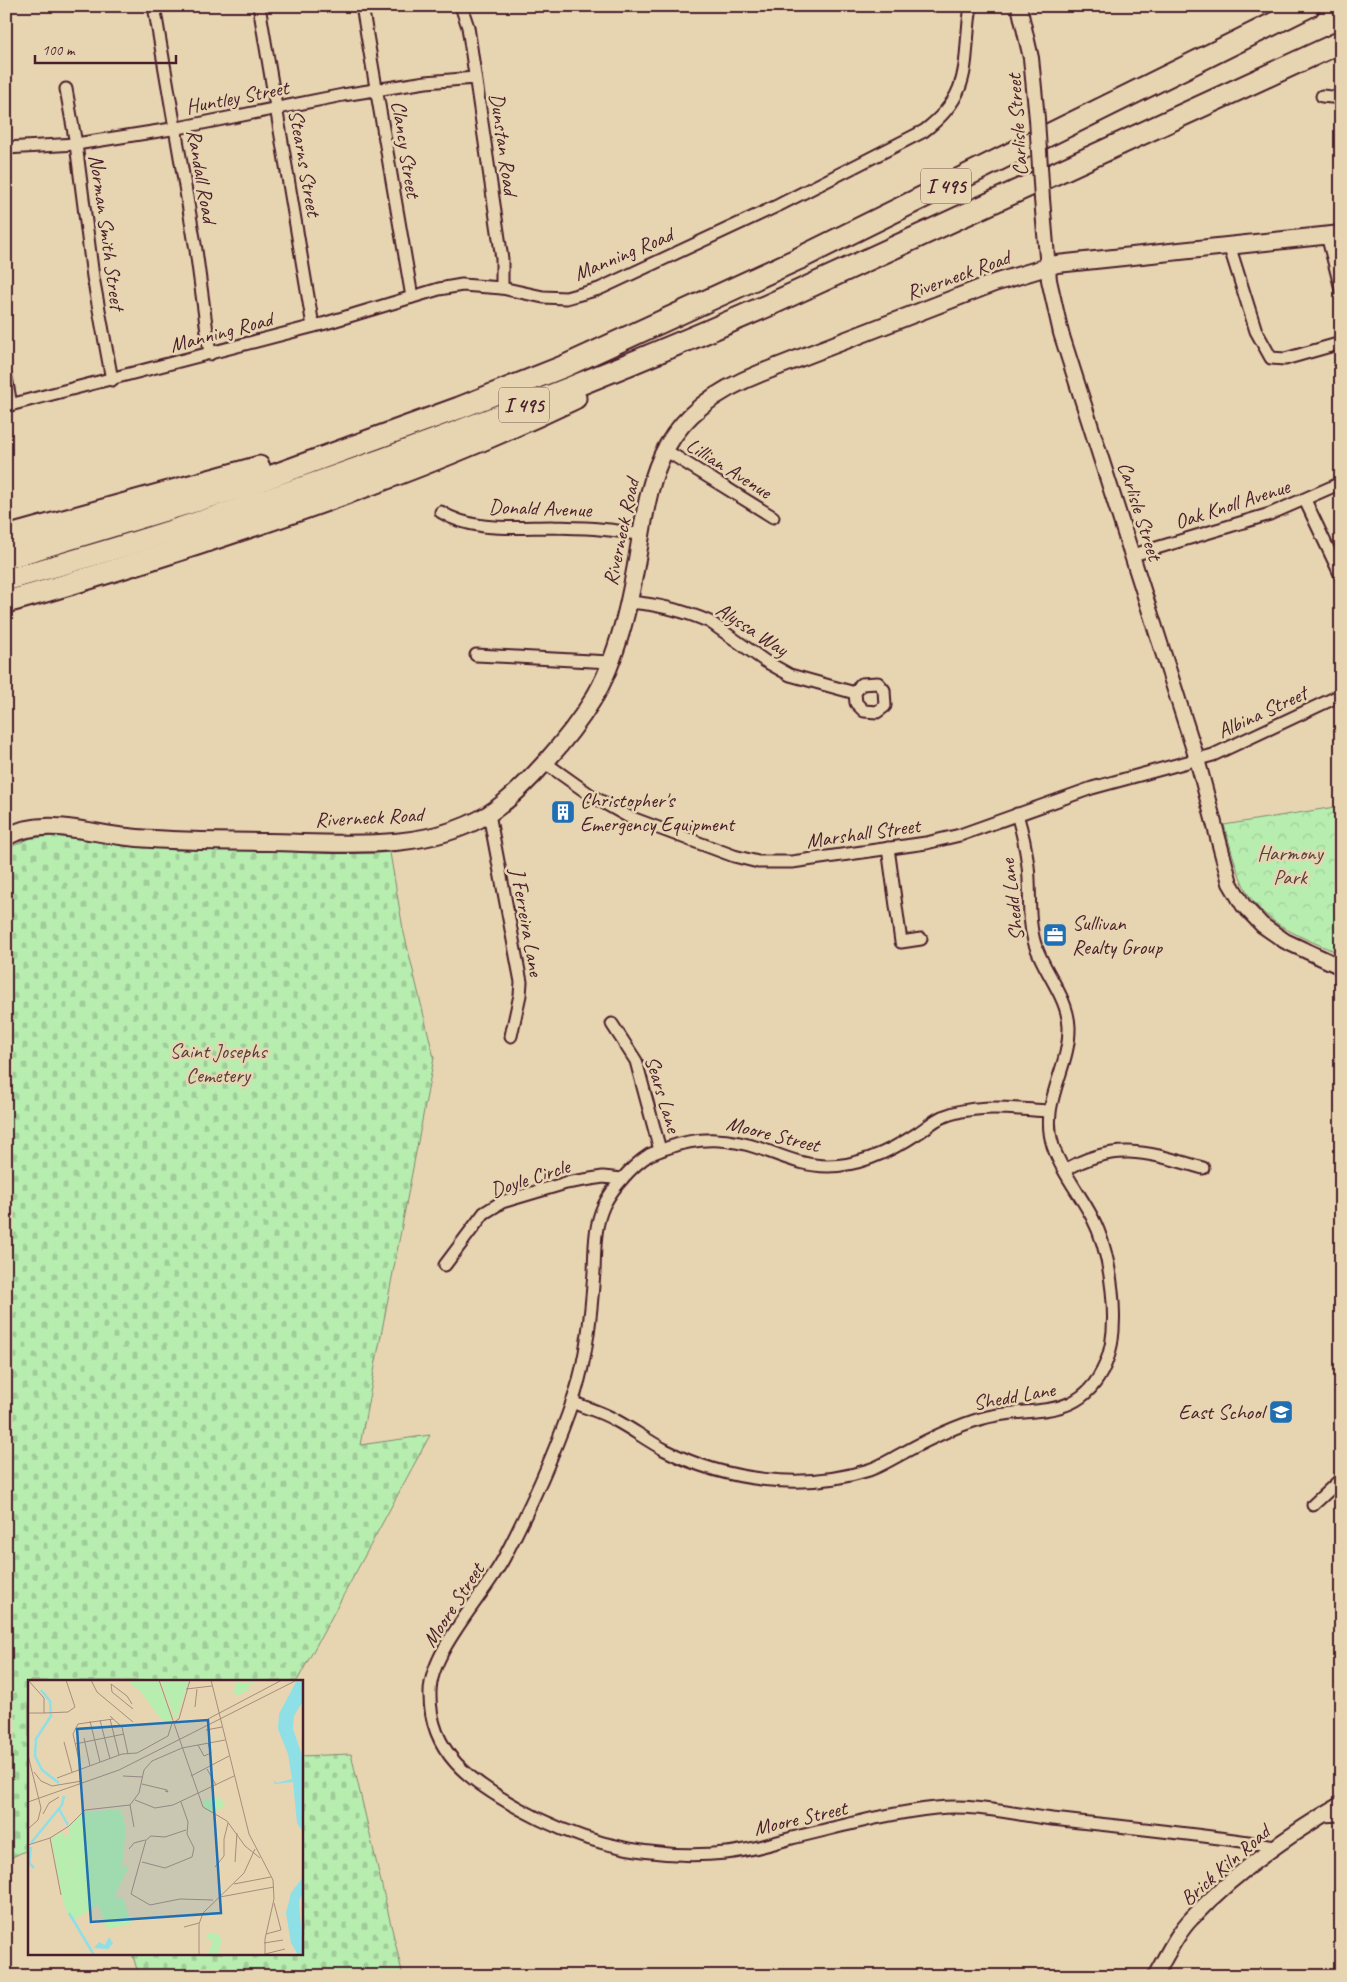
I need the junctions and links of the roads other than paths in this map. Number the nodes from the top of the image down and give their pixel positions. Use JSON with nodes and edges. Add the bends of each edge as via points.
{"nodes":[{"id":1,"x":154,"y":6,"type":"edge"},
{"id":2,"x":260,"y":6,"type":"edge"},
{"id":3,"x":362,"y":6,"type":"edge"},
{"id":4,"x":461,"y":6,"type":"edge"},
{"id":5,"x":971,"y":6,"type":"edge"},
{"id":6,"x":1019,"y":6,"type":"edge"},
{"id":7,"x":1309,"y":6,"type":"edge"},
{"id":8,"x":1341,"y":42,"type":"edge"},
{"id":9,"x":475,"y":78,"type":"junction"},
{"id":10,"x":66,"y":89,"type":"dead end"},
{"id":11,"x":378,"y":90,"type":"junction"},
{"id":12,"x":1322,"y":96,"type":"dead end"},
{"id":13,"x":1341,"y":98,"type":"edge"},
{"id":14,"x":276,"y":109,"type":"junction"},
{"id":15,"x":174,"y":128,"type":"junction"},
{"id":16,"x":76,"y":144,"type":"junction"},
{"id":17,"x":6,"y":148,"type":"edge"},
{"id":18,"x":1334,"y":234,"type":"edge"},
{"id":19,"x":1229,"y":245,"type":"junction"},
{"id":20,"x":1048,"y":267,"type":"junction"},
{"id":21,"x":502,"y":288,"type":"junction"},
{"id":22,"x":1341,"y":289,"type":"edge"},
{"id":23,"x":412,"y":297,"type":"junction"},
{"id":24,"x":769,"y":305,"type":"junction"},
{"id":25,"x":314,"y":326,"type":"junction"},
{"id":26,"x":1341,"y":343,"type":"edge"},
{"id":27,"x":210,"y":354,"type":"junction"},
{"id":28,"x":6,"y":377,"type":"edge"},
{"id":29,"x":112,"y":380,"type":"junction"},
{"id":30,"x":8,"y":406,"type":"edge"},
{"id":31,"x":460,"y":408,"type":"junction"},
{"id":32,"x":666,"y":450,"type":"junction"},
{"id":33,"x":1341,"y":483,"type":"edge"},
{"id":34,"x":1305,"y":500,"type":"junction"},
{"id":35,"x":441,"y":512,"type":"dead end"},
{"id":36,"x":773,"y":517,"type":"dead end"},
{"id":37,"x":10,"y":535,"type":"edge"},
{"id":38,"x":640,"y":535,"type":"junction"},
{"id":39,"x":1133,"y":555,"type":"junction"},
{"id":40,"x":6,"y":558,"type":"edge"},
{"id":41,"x":1341,"y":576,"type":"edge"},
{"id":42,"x":6,"y":580,"type":"edge"},
{"id":43,"x":13,"y":601,"type":"edge"},
{"id":44,"x":628,"y":602,"type":"junction"},
{"id":45,"x":476,"y":655,"type":"dead end"},
{"id":46,"x":610,"y":662,"type":"junction"},
{"id":47,"x":855,"y":693,"type":"dead end"},
{"id":48,"x":1341,"y":695,"type":"edge"},
{"id":49,"x":1197,"y":759,"type":"junction"},
{"id":50,"x":544,"y":762,"type":"junction"},
{"id":51,"x":489,"y":814,"type":"junction"},
{"id":52,"x":1017,"y":814,"type":"junction"},
{"id":53,"x":6,"y":837,"type":"edge"},
{"id":54,"x":888,"y":848,"type":"junction"},
{"id":55,"x":921,"y":939,"type":"dead end"},
{"id":56,"x":1341,"y":967,"type":"edge"},
{"id":57,"x":612,"y":1024,"type":"dead end"},
{"id":58,"x":511,"y":1036,"type":"dead end"},
{"id":59,"x":1048,"y":1111,"type":"junction"},
{"id":60,"x":660,"y":1150,"type":"junction"},
{"id":61,"x":1203,"y":1168,"type":"dead end"},
{"id":62,"x":1065,"y":1170,"type":"junction"},
{"id":63,"x":622,"y":1178,"type":"junction"},
{"id":64,"x":445,"y":1265,"type":"dead end"},
{"id":65,"x":572,"y":1402,"type":"junction"},
{"id":66,"x":1341,"y":1479,"type":"edge"},
{"id":67,"x":1313,"y":1505,"type":"dead end"},
{"id":68,"x":1341,"y":1804,"type":"edge"},
{"id":69,"x":1341,"y":1815,"type":"edge"},
{"id":70,"x":1320,"y":1816,"type":"junction"},
{"id":71,"x":1275,"y":1846,"type":"junction"},
{"id":72,"x":1155,"y":1976,"type":"edge"}],
"edges":[{"from":1,"to":15,"type":"street","name":"Randall Road"},
{"from":2,"to":14,"type":"street","name":"Stearns Street"},
{"from":3,"to":11,"type":"street","name":"Clancy Street"},
{"from":4,"to":9,"type":"street","name":"Dunstan Road","via":[[468,27]]},
{"from":5,"to":21,"type":"street","name":"Manning Road","via":[[961,87],[942,118],[924,131],[779,205],[599,289],[566,298],[543,297]]},
{"from":6,"to":20,"type":"street","name":"Carlisle Street","bridge":true,"via":[[1031,58]]},
{"from":7,"to":31,"type":"highway","number":"I 495","via":[[798,259],[628,339]]},
{"from":8,"to":24,"type":"highway","number":"I 495"},
{"from":9,"to":11,"type":"street","name":"Huntley Street"},
{"from":9,"to":21,"type":"street","name":"Dunstan Road","via":[[502,259]]},
{"from":10,"to":16,"type":"street","name":"Norman Smith Street"},
{"from":11,"to":14,"type":"street","name":"Huntley Street"},
{"from":11,"to":23,"type":"street","name":"Clancy Street"},
{"from":12,"to":13,"type":"street"},
{"from":14,"to":15,"type":"street","name":"Huntley Street"},
{"from":14,"to":25,"type":"street","name":"Stearns Street"},
{"from":15,"to":16,"type":"street","name":"Huntley Street"},
{"from":15,"to":27,"type":"street","name":"Randall Road","via":[[196,250]]},
{"from":16,"to":17,"type":"street","name":"Huntley Street"},
{"from":16,"to":29,"type":"street","name":"Norman Smith Street","via":[[93,277]]},
{"from":18,"to":19,"type":"main road","name":"Riverneck Road"},
{"from":18,"to":22,"type":"street","via":[[1331,257]]},
{"from":19,"to":20,"type":"main road","name":"Riverneck Road","via":[[1083,260]]},
{"from":19,"to":26,"type":"street","via":[[1259,339],[1271,358],[1285,359]]},
{"from":20,"to":32,"type":"main road","name":"Riverneck Road","via":[[994,283],[726,387],[689,417]]},
{"from":20,"to":39,"type":"street","name":"Carlisle Street","via":[[1051,293],[1066,350]]},
{"from":21,"to":23,"type":"street","name":"Manning Road","via":[[462,285]]},
{"from":23,"to":25,"type":"street","name":"Manning Road"},
{"from":24,"to":42,"type":"highway","number":"I 495","via":[[643,358],[341,475],[162,535]]},
{"from":24,"to":43,"type":"highway","via":[[525,422],[430,462],[255,525]]},
{"from":25,"to":27,"type":"street","name":"Manning Road"},
{"from":27,"to":29,"type":"street","name":"Manning Road"},
{"from":28,"to":30,"type":"street"},
{"from":29,"to":30,"type":"street","name":"Manning Road"},
{"from":31,"to":37,"type":"highway"},
{"from":31,"to":40,"type":"highway","number":"I 495","via":[[245,486]]},
{"from":32,"to":36,"type":"street","name":"Lillian Avenue"},
{"from":32,"to":38,"type":"main road","name":"Riverneck Road","via":[[647,495]]},
{"from":33,"to":34,"type":"street","name":"Oak Knoll Avenue"},
{"from":34,"to":39,"type":"street","name":"Oak Knoll Avenue","via":[[1258,518]]},
{"from":34,"to":41,"type":"street"},
{"from":35,"to":38,"type":"street","name":"Donald Avenue","via":[[452,519],[475,524],[602,529]]},
{"from":38,"to":44,"type":"main road","name":"Riverneck Road"},
{"from":39,"to":49,"type":"street","name":"Carlisle Street"},
{"from":44,"to":46,"type":"main road","name":"Riverneck Road"},
{"from":44,"to":47,"type":"street","name":"Alyssa Way","via":[[698,617],[790,675]]},
{"from":45,"to":46,"type":"street"},
{"from":46,"to":50,"type":"main road","name":"Riverneck Road","via":[[593,700]]},
{"from":48,"to":49,"type":"street","name":"Albina Street","via":[[1220,752]]},
{"from":49,"to":52,"type":"street","name":"Marshall Street","via":[[1100,785]]},
{"from":49,"to":56,"type":"street","name":"Carlisle Street","via":[[1225,870],[1243,905],[1273,934]]},
{"from":50,"to":51,"type":"main road","name":"Riverneck Road","via":[[515,793]]},
{"from":50,"to":54,"type":"street","name":"Marshall Street","via":[[617,811],[740,858],[769,863],[792,862]]},
{"from":51,"to":53,"type":"main road","name":"Riverneck Road","via":[[445,832],[388,841],[165,840],[44,826],[19,830]]},
{"from":51,"to":58,"type":"street","name":"J Ferreira Lane","via":[[521,982]]},
{"from":52,"to":54,"type":"street","name":"Marshall Street","via":[[950,838]]},
{"from":52,"to":59,"type":"street","name":"Shedd Lane","via":[[1028,867],[1029,918],[1034,940],[1069,1025],[1066,1052]]},
{"from":54,"to":55,"type":"street","via":[[901,942]]},
{"from":57,"to":60,"type":"street","name":"Sears Lane","via":[[636,1061]]},
{"from":59,"to":60,"type":"street","name":"Moore Street","via":[[964,1110],[939,1118],[885,1153],[836,1165],[792,1162],[759,1148],[720,1138],[684,1141]]},
{"from":59,"to":62,"type":"street","name":"Shedd Lane","via":[[1052,1146]]},
{"from":60,"to":63,"type":"street","name":"Moore Street","via":[[650,1154]]},
{"from":61,"to":62,"type":"street","via":[[1153,1154],[1120,1151],[1087,1157]]},
{"from":62,"to":65,"type":"street","name":"Shedd Lane","via":[[1094,1220],[1107,1261],[1113,1332],[1106,1364],[1088,1393],[1063,1408],[981,1418],[941,1433],[873,1469],[843,1478],[803,1482],[760,1479],[718,1471],[666,1450],[614,1419]]},
{"from":63,"to":64,"type":"street","name":"Doyle Circle","via":[[603,1177],[566,1183],[502,1202],[484,1213]]},
{"from":63,"to":65,"type":"street","name":"Moore Street","via":[[604,1206],[595,1235],[589,1328]]},
{"from":65,"to":71,"type":"street","name":"Moore Street","via":[[534,1500],[501,1564],[443,1648],[429,1688],[433,1726],[444,1752],[471,1777],[518,1808],[607,1846],[667,1854],[727,1853],[937,1808],[998,1812]]},
{"from":66,"to":67,"type":"street"},
{"from":68,"to":70,"type":"street","name":"Brick Kiln Road"},
{"from":69,"to":70,"type":"street"},
{"from":70,"to":71,"type":"street","name":"Brick Kiln Road"},
{"from":71,"to":72,"type":"street","name":"Brick Kiln Road","via":[[1232,1879],[1190,1919]]}]}
